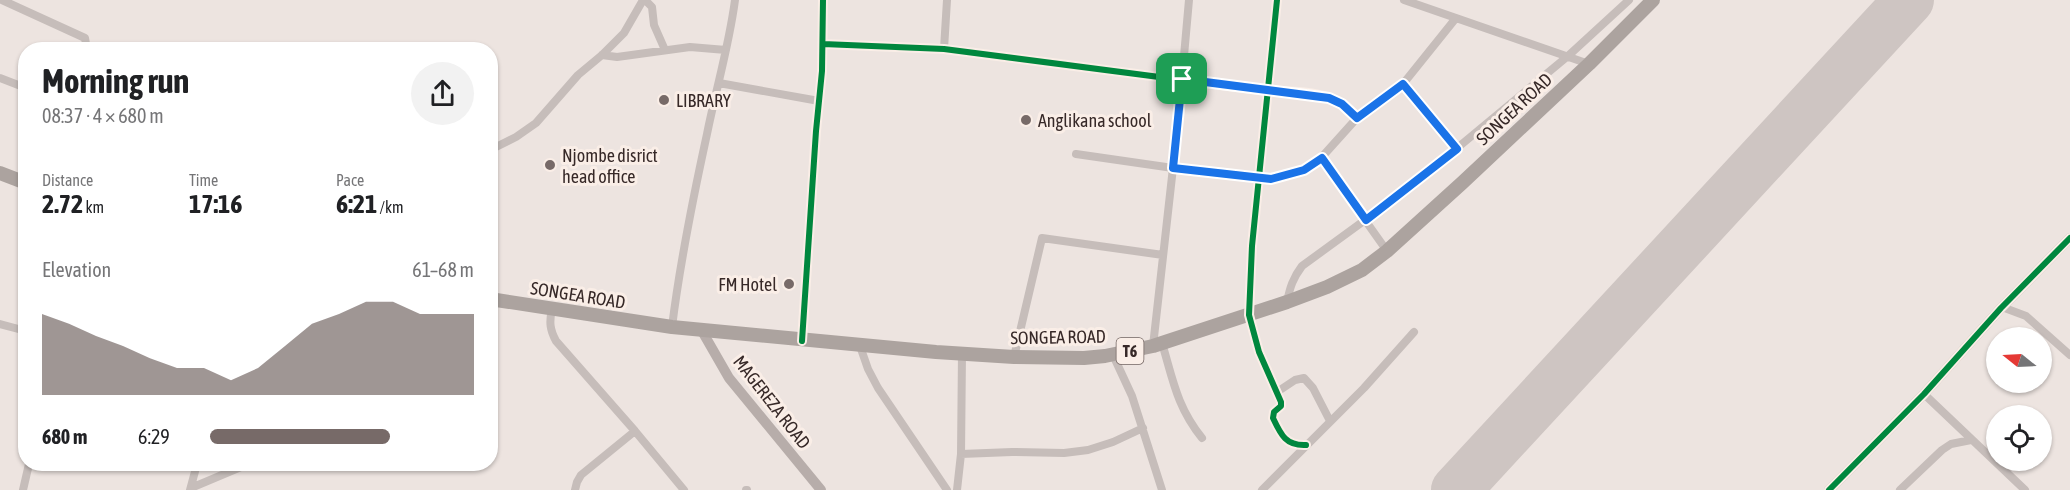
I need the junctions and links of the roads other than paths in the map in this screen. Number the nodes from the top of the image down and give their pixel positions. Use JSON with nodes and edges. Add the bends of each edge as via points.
{"nodes":[{"id":1,"x":2,"y":0,"type":"edge"},
{"id":2,"x":644,"y":0,"type":"edge"},
{"id":3,"x":735,"y":0,"type":"edge"},
{"id":4,"x":823,"y":0,"type":"edge"},
{"id":5,"x":947,"y":0,"type":"edge"},
{"id":6,"x":1189,"y":0,"type":"edge"},
{"id":7,"x":1277,"y":0,"type":"edge"},
{"id":8,"x":1404,"y":0,"type":"edge"},
{"id":9,"x":1629,"y":0,"type":"edge"},
{"id":10,"x":1653,"y":0,"type":"edge"},
{"id":11,"x":1456,"y":18,"type":"junction"},
{"id":12,"x":86,"y":42,"type":"edge"},
{"id":13,"x":823,"y":44,"type":"junction"},
{"id":14,"x":665,"y":50,"type":"junction"},
{"id":15,"x":726,"y":50,"type":"junction"},
{"id":16,"x":944,"y":50,"type":"junction"},
{"id":17,"x":602,"y":55,"type":"junction"},
{"id":18,"x":1568,"y":56,"type":"junction"},
{"id":19,"x":1589,"y":64,"type":"junction"},
{"id":20,"x":0,"y":78,"type":"edge"},
{"id":21,"x":1182,"y":79,"type":"junction"},
{"id":22,"x":719,"y":83,"type":"junction"},
{"id":23,"x":1403,"y":84,"type":"junction"},
{"id":24,"x":18,"y":85,"type":"edge"},
{"id":25,"x":1267,"y":91,"type":"junction"},
{"id":26,"x":819,"y":101,"type":"junction"},
{"id":27,"x":1357,"y":118,"type":"junction"},
{"id":28,"x":498,"y":146,"type":"edge"},
{"id":29,"x":1457,"y":149,"type":"junction"},
{"id":30,"x":1076,"y":154,"type":"dead end"},
{"id":31,"x":1322,"y":158,"type":"junction"},
{"id":32,"x":1173,"y":168,"type":"junction"},
{"id":33,"x":0,"y":173,"type":"edge"},
{"id":34,"x":1259,"y":177,"type":"junction"},
{"id":35,"x":18,"y":180,"type":"edge"},
{"id":36,"x":1366,"y":220,"type":"junction"},
{"id":37,"x":2070,"y":238,"type":"edge"},
{"id":38,"x":1387,"y":251,"type":"junction"},
{"id":39,"x":1163,"y":255,"type":"junction"},
{"id":40,"x":498,"y":300,"type":"edge"},
{"id":41,"x":1287,"y":302,"type":"junction"},
{"id":42,"x":2002,"y":307,"type":"junction"},
{"id":43,"x":552,"y":310,"type":"junction"},
{"id":44,"x":1249,"y":315,"type":"junction"},
{"id":45,"x":0,"y":324,"type":"edge"},
{"id":46,"x":672,"y":327,"type":"junction"},
{"id":47,"x":18,"y":328,"type":"edge"},
{"id":48,"x":702,"y":331,"type":"junction"},
{"id":49,"x":1414,"y":332,"type":"dead end"},
{"id":50,"x":802,"y":341,"type":"junction"},
{"id":51,"x":1158,"y":344,"type":"junction"},
{"id":52,"x":860,"y":346,"type":"junction"},
{"id":53,"x":962,"y":353,"type":"junction"},
{"id":54,"x":1113,"y":355,"type":"junction"},
{"id":55,"x":2070,"y":356,"type":"edge"},
{"id":56,"x":1014,"y":357,"type":"junction"},
{"id":57,"x":1277,"y":392,"type":"junction"},
{"id":58,"x":1924,"y":394,"type":"junction"},
{"id":59,"x":1330,"y":421,"type":"junction"},
{"id":60,"x":1143,"y":428,"type":"junction"},
{"id":61,"x":635,"y":431,"type":"junction"},
{"id":62,"x":1202,"y":438,"type":"dead end"},
{"id":63,"x":1971,"y":440,"type":"junction"},
{"id":64,"x":1306,"y":445,"type":"junction"},
{"id":65,"x":961,"y":454,"type":"junction"},
{"id":66,"x":27,"y":471,"type":"edge"},
{"id":67,"x":195,"y":471,"type":"edge"},
{"id":68,"x":232,"y":471,"type":"edge"},
{"id":69,"x":191,"y":489,"type":"edge"},
{"id":70,"x":818,"y":489,"type":"edge"},
{"id":71,"x":1832,"y":489,"type":"edge"},
{"id":72,"x":23,"y":490,"type":"edge"},
{"id":73,"x":575,"y":490,"type":"edge"},
{"id":74,"x":684,"y":490,"type":"edge"},
{"id":75,"x":947,"y":490,"type":"edge"},
{"id":76,"x":957,"y":490,"type":"edge"},
{"id":77,"x":1162,"y":490,"type":"edge"},
{"id":78,"x":1262,"y":490,"type":"edge"},
{"id":79,"x":1900,"y":490,"type":"edge"},
{"id":80,"x":2025,"y":490,"type":"edge"}],
"edges":[{"from":1,"to":12,"type":"street","via":[[85,38]]},
{"from":2,"to":14,"type":"street","via":[[652,7],[654,25]]},
{"from":2,"to":17,"type":"street","via":[[624,33]]},
{"from":3,"to":15,"type":"street"},
{"from":4,"to":13,"type":"street"},
{"from":5,"to":16,"type":"street"},
{"from":6,"to":21,"type":"street"},
{"from":7,"to":25,"type":"street"},
{"from":8,"to":11,"type":"street"},
{"from":9,"to":18,"type":"street"},
{"from":10,"to":19,"type":"highway","name":"SONGEA ROAD","number":"T6"},
{"from":11,"to":18,"type":"street"},
{"from":11,"to":23,"type":"street"},
{"from":13,"to":16,"type":"street"},
{"from":13,"to":26,"type":"street"},
{"from":14,"to":15,"type":"street"},
{"from":14,"to":17,"type":"street","via":[[614,58]]},
{"from":15,"to":22,"type":"street"},
{"from":16,"to":21,"type":"street"},
{"from":17,"to":28,"type":"street","via":[[578,75],[536,123]]},
{"from":18,"to":19,"type":"street"},
{"from":18,"to":29,"type":"street"},
{"from":19,"to":38,"type":"highway","name":"SONGEA ROAD","number":"T6"},
{"from":20,"to":24,"type":"street"},
{"from":21,"to":25,"type":"street"},
{"from":21,"to":32,"type":"street"},
{"from":22,"to":26,"type":"street"},
{"from":22,"to":46,"type":"street"},
{"from":23,"to":27,"type":"street"},
{"from":23,"to":29,"type":"street"},
{"from":25,"to":27,"type":"street","via":[[1329,98]]},
{"from":25,"to":34,"type":"street"},
{"from":26,"to":50,"type":"street"},
{"from":27,"to":31,"type":"street"},
{"from":29,"to":36,"type":"street"},
{"from":30,"to":32,"type":"street"},
{"from":31,"to":34,"type":"street","via":[[1287,176]]},
{"from":31,"to":36,"type":"street"},
{"from":32,"to":34,"type":"street"},
{"from":32,"to":39,"type":"street"},
{"from":33,"to":35,"type":"highway"},
{"from":34,"to":44,"type":"street"},
{"from":36,"to":38,"type":"street"},
{"from":36,"to":41,"type":"street","via":[[1302,266],[1290,285]]},
{"from":37,"to":42,"type":"street"},
{"from":38,"to":41,"type":"highway","name":"SONGEA ROAD","number":"T6","via":[[1362,270]]},
{"from":39,"to":51,"type":"street"},
{"from":39,"to":56,"type":"street","via":[[1042,238]]},
{"from":40,"to":43,"type":"highway","name":"SONGEA ROAD","number":"T6"},
{"from":41,"to":44,"type":"highway","name":"SONGEA ROAD","number":"T6"},
{"from":42,"to":55,"type":"street","via":[[2026,316]]},
{"from":42,"to":58,"type":"street"},
{"from":43,"to":46,"type":"highway","name":"SONGEA ROAD","number":"T6"},
{"from":43,"to":61,"type":"street","via":[[549,322],[556,341]]},
{"from":44,"to":51,"type":"highway","name":"SONGEA ROAD","number":"T6"},
{"from":44,"to":57,"type":"street"},
{"from":45,"to":47,"type":"street"},
{"from":46,"to":48,"type":"highway","name":"SONGEA ROAD","number":"T6"},
{"from":48,"to":50,"type":"highway","name":"SONGEA ROAD","number":"T6"},
{"from":48,"to":70,"type":"street","name":"MAGEREZA ROAD","via":[[729,378]]},
{"from":49,"to":59,"type":"street"},
{"from":50,"to":52,"type":"highway","name":"SONGEA ROAD","number":"T6"},
{"from":51,"to":54,"type":"highway","name":"SONGEA ROAD","number":"T6"},
{"from":51,"to":62,"type":"street","via":[[1181,407]]},
{"from":52,"to":53,"type":"highway","name":"SONGEA ROAD","number":"T6"},
{"from":52,"to":75,"type":"street","via":[[878,388]]},
{"from":53,"to":56,"type":"highway","name":"SONGEA ROAD","number":"T6"},
{"from":53,"to":65,"type":"street"},
{"from":54,"to":56,"type":"highway","name":"SONGEA ROAD","number":"T6","via":[[1074,359]]},
{"from":54,"to":60,"type":"street"},
{"from":57,"to":59,"type":"street","via":[[1304,378]]},
{"from":57,"to":64,"type":"street","via":[[1281,406],[1273,415],[1277,426],[1290,443]]},
{"from":58,"to":63,"type":"street"},
{"from":58,"to":71,"type":"street"},
{"from":59,"to":64,"type":"street"},
{"from":60,"to":65,"type":"street","via":[[1088,450]]},
{"from":60,"to":77,"type":"street"},
{"from":61,"to":73,"type":"street","via":[[581,475]]},
{"from":61,"to":74,"type":"street"},
{"from":63,"to":79,"type":"street","via":[[1942,450]]},
{"from":63,"to":80,"type":"street"},
{"from":64,"to":78,"type":"street"},
{"from":65,"to":76,"type":"street"},
{"from":66,"to":72,"type":"street"},
{"from":67,"to":69,"type":"street"},
{"from":68,"to":69,"type":"street"}]}
